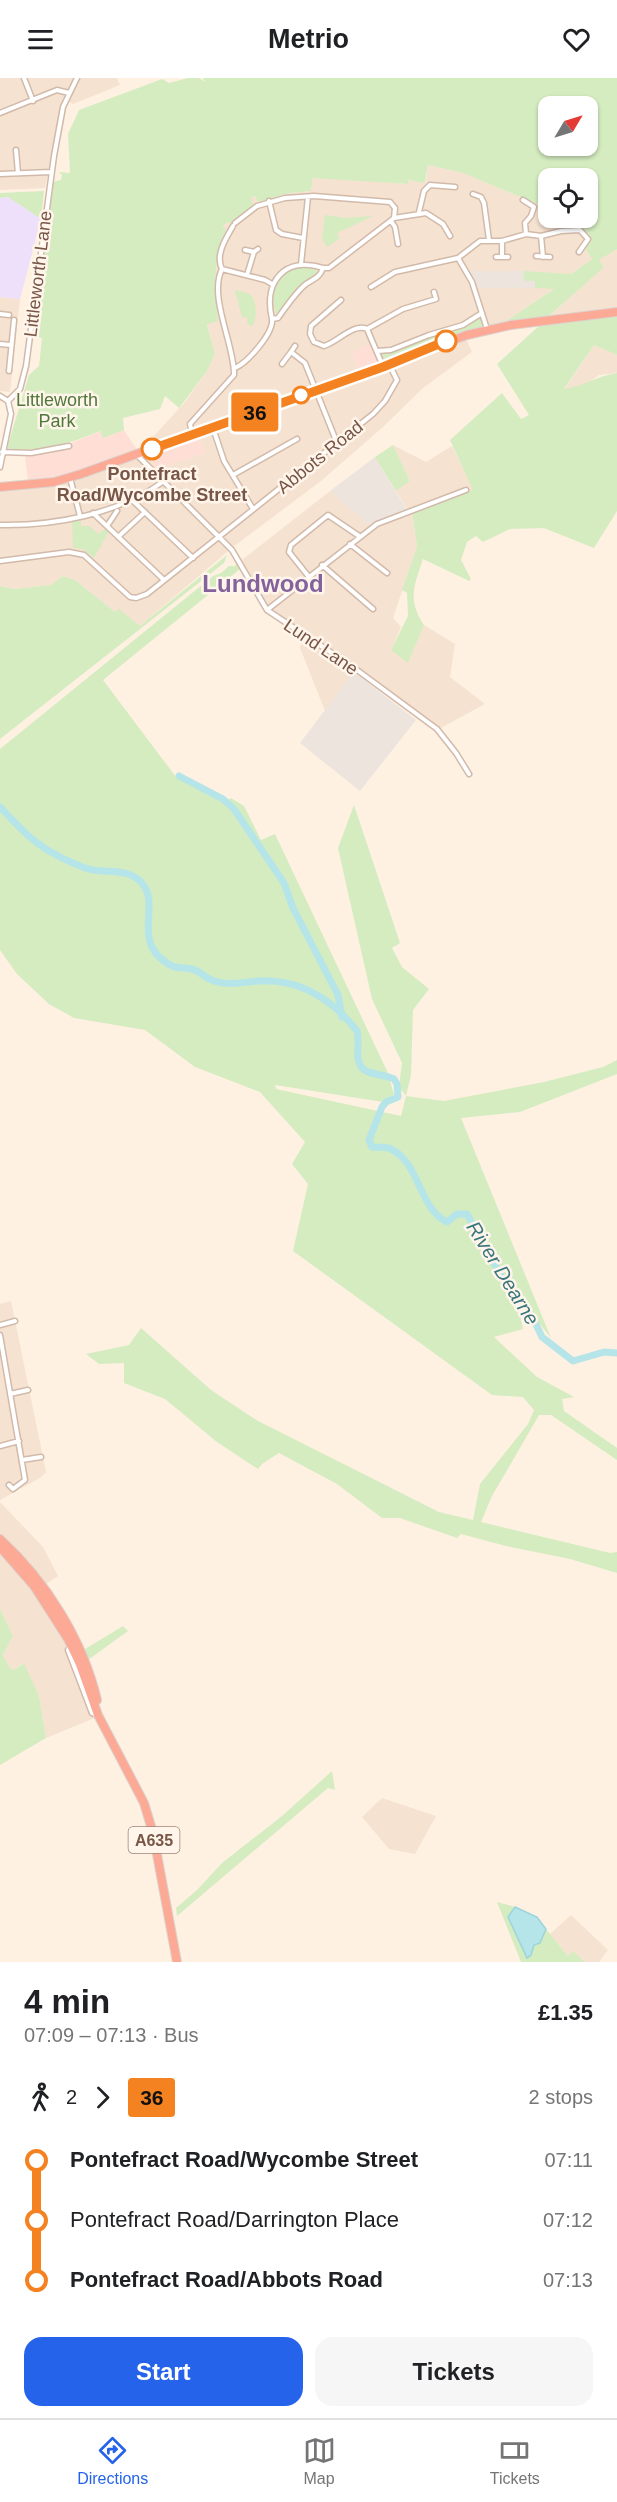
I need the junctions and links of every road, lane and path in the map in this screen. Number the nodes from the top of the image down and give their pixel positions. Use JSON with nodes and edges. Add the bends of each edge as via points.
{"nodes":[{"id":1,"x":24,"y":78,"type":"edge"},
{"id":2,"x":77,"y":78,"type":"edge"},
{"id":3,"x":69,"y":93,"type":"junction"},
{"id":4,"x":33,"y":101,"type":"junction"},
{"id":5,"x":0,"y":113,"type":"edge"},
{"id":6,"x":16,"y":150,"type":"dead end"},
{"id":7,"x":51,"y":172,"type":"junction"},
{"id":8,"x":18,"y":173,"type":"junction"},
{"id":9,"x":0,"y":174,"type":"edge"},
{"id":10,"x":455,"y":187,"type":"dead end"},
{"id":11,"x":473,"y":194,"type":"dead end"},
{"id":12,"x":308,"y":197,"type":"junction"},
{"id":13,"x":523,"y":200,"type":"dead end"},
{"id":14,"x":269,"y":201,"type":"junction"},
{"id":15,"x":418,"y":213,"type":"junction"},
{"id":16,"x":393,"y":219,"type":"junction"},
{"id":17,"x":592,"y":232,"type":"dead end"},
{"id":18,"x":526,"y":234,"type":"junction"},
{"id":19,"x":586,"y":235,"type":"junction"},
{"id":20,"x":450,"y":236,"type":"dead end"},
{"id":21,"x":541,"y":236,"type":"junction"},
{"id":22,"x":303,"y":238,"type":"junction"},
{"id":23,"x":489,"y":240,"type":"junction"},
{"id":24,"x":502,"y":241,"type":"junction"},
{"id":25,"x":398,"y":244,"type":"dead end"},
{"id":26,"x":245,"y":250,"type":"dead end"},
{"id":27,"x":579,"y":252,"type":"dead end"},
{"id":28,"x":536,"y":256,"type":"dead end"},
{"id":29,"x":543,"y":256,"type":"junction"},
{"id":30,"x":496,"y":257,"type":"dead end"},
{"id":31,"x":502,"y":257,"type":"junction"},
{"id":32,"x":508,"y":257,"type":"dead end"},
{"id":33,"x":550,"y":257,"type":"dead end"},
{"id":34,"x":458,"y":258,"type":"junction"},
{"id":35,"x":301,"y":264,"type":"junction"},
{"id":36,"x":222,"y":268,"type":"junction"},
{"id":37,"x":323,"y":268,"type":"junction"},
{"id":38,"x":247,"y":275,"type":"junction"},
{"id":39,"x":272,"y":284,"type":"junction"},
{"id":40,"x":371,"y":287,"type":"dead end"},
{"id":41,"x":434,"y":292,"type":"dead end"},
{"id":42,"x":341,"y":300,"type":"dead end"},
{"id":43,"x":482,"y":312,"type":"junction"},
{"id":44,"x":617,"y":312,"type":"edge"},
{"id":45,"x":0,"y":314,"type":"edge"},
{"id":46,"x":9,"y":315,"type":"dead end"},
{"id":47,"x":272,"y":319,"type":"junction"},
{"id":48,"x":14,"y":320,"type":"dead end"},
{"id":49,"x":367,"y":329,"type":"junction"},
{"id":50,"x":487,"y":330,"type":"junction"},
{"id":51,"x":0,"y":344,"type":"edge"},
{"id":52,"x":11,"y":345,"type":"junction"},
{"id":53,"x":295,"y":346,"type":"dead end"},
{"id":54,"x":377,"y":351,"type":"junction"},
{"id":55,"x":291,"y":352,"type":"junction"},
{"id":56,"x":282,"y":364,"type":"dead end"},
{"id":57,"x":386,"y":365,"type":"junction"},
{"id":58,"x":235,"y":368,"type":"junction"},
{"id":59,"x":9,"y":371,"type":"dead end"},
{"id":60,"x":315,"y":391,"type":"junction"},
{"id":61,"x":0,"y":396,"type":"edge"},
{"id":62,"x":8,"y":401,"type":"junction"},
{"id":63,"x":213,"y":427,"type":"junction"},
{"id":64,"x":192,"y":435,"type":"junction"},
{"id":65,"x":297,"y":439,"type":"dead end"},
{"id":66,"x":337,"y":443,"type":"junction"},
{"id":67,"x":69,"y":446,"type":"dead end"},
{"id":68,"x":2,"y":452,"type":"junction"},
{"id":69,"x":136,"y":455,"type":"junction"},
{"id":70,"x":0,"y":467,"type":"edge"},
{"id":71,"x":233,"y":475,"type":"junction"},
{"id":72,"x":70,"y":478,"type":"junction"},
{"id":73,"x":164,"y":481,"type":"junction"},
{"id":74,"x":0,"y":487,"type":"edge"},
{"id":75,"x":466,"y":490,"type":"dead end"},
{"id":76,"x":131,"y":499,"type":"junction"},
{"id":77,"x":254,"y":510,"type":"junction"},
{"id":78,"x":117,"y":511,"type":"dead end"},
{"id":79,"x":145,"y":512,"type":"junction"},
{"id":80,"x":93,"y":513,"type":"junction"},
{"id":81,"x":80,"y":516,"type":"junction"},
{"id":82,"x":0,"y":525,"type":"edge"},
{"id":83,"x":107,"y":526,"type":"junction"},
{"id":84,"x":220,"y":536,"type":"junction"},
{"id":85,"x":359,"y":536,"type":"junction"},
{"id":86,"x":118,"y":537,"type":"junction"},
{"id":87,"x":350,"y":543,"type":"junction"},
{"id":88,"x":193,"y":558,"type":"junction"},
{"id":89,"x":0,"y":561,"type":"edge"},
{"id":90,"x":322,"y":565,"type":"junction"},
{"id":91,"x":387,"y":573,"type":"dead end"},
{"id":92,"x":309,"y":577,"type":"junction"},
{"id":93,"x":164,"y":580,"type":"junction"},
{"id":94,"x":373,"y":609,"type":"dead end"},
{"id":95,"x":267,"y":610,"type":"junction"},
{"id":96,"x":469,"y":774,"type":"dead end"},
{"id":97,"x":15,"y":1321,"type":"dead end"},
{"id":98,"x":0,"y":1325,"type":"edge"},
{"id":99,"x":0,"y":1335,"type":"edge"},
{"id":100,"x":28,"y":1390,"type":"dead end"},
{"id":101,"x":10,"y":1394,"type":"junction"},
{"id":102,"x":19,"y":1442,"type":"junction"},
{"id":103,"x":0,"y":1446,"type":"edge"},
{"id":104,"x":41,"y":1457,"type":"dead end"},
{"id":105,"x":22,"y":1460,"type":"junction"},
{"id":106,"x":9,"y":1485,"type":"dead end"},
{"id":107,"x":0,"y":1539,"type":"edge"},
{"id":108,"x":4,"y":1548,"type":"edge"},
{"id":109,"x":22,"y":1566,"type":"junction"},
{"id":110,"x":70,"y":1629,"type":"junction"},
{"id":111,"x":71,"y":1646,"type":"junction"},
{"id":112,"x":105,"y":1727,"type":"junction"},
{"id":113,"x":177,"y":1962,"type":"edge"}],
"edges":[{"from":1,"to":4,"type":"street"},
{"from":2,"to":3,"type":"street","name":"Littleworth Lane"},
{"from":3,"to":4,"type":"street","via":[[57,90]]},
{"from":3,"to":7,"type":"street","name":"Littleworth Lane"},
{"from":4,"to":5,"type":"street"},
{"from":6,"to":8,"type":"street"},
{"from":7,"to":8,"type":"street"},
{"from":7,"to":62,"type":"street","name":"Littleworth Lane","via":[[26,366],[20,389]]},
{"from":8,"to":9,"type":"street"},
{"from":10,"to":15,"type":"street","via":[[430,185],[424,191]]},
{"from":11,"to":23,"type":"street","via":[[485,199]]},
{"from":12,"to":14,"type":"street"},
{"from":12,"to":16,"type":"street","via":[[390,202],[395,208]]},
{"from":12,"to":22,"type":"street"},
{"from":13,"to":18,"type":"street","via":[[534,207],[525,223]]},
{"from":14,"to":22,"type":"street","via":[[276,230]]},
{"from":14,"to":36,"type":"street","via":[[234,224],[220,253]]},
{"from":15,"to":16,"type":"street"},
{"from":15,"to":20,"type":"street","via":[[434,216]]},
{"from":16,"to":25,"type":"street"},
{"from":16,"to":37,"type":"street","via":[[329,268]]},
{"from":17,"to":19,"type":"street"},
{"from":18,"to":21,"type":"street"},
{"from":18,"to":24,"type":"street"},
{"from":19,"to":21,"type":"street","via":[[580,230]]},
{"from":19,"to":27,"type":"street","via":[[586,245]]},
{"from":21,"to":29,"type":"street"},
{"from":22,"to":35,"type":"street"},
{"from":23,"to":24,"type":"street"},
{"from":23,"to":34,"type":"street","via":[[473,245]]},
{"from":24,"to":31,"type":"street"},
{"from":26,"to":38,"type":"street","via":[[256,251]]},
{"from":28,"to":29,"type":"street"},
{"from":29,"to":33,"type":"street"},
{"from":30,"to":31,"type":"street"},
{"from":31,"to":32,"type":"street"},
{"from":34,"to":40,"type":"street","via":[[395,272]]},
{"from":34,"to":43,"type":"street","via":[[472,282]]},
{"from":35,"to":37,"type":"street"},
{"from":35,"to":39,"type":"street","via":[[285,271]]},
{"from":36,"to":38,"type":"street"},
{"from":36,"to":58,"type":"street","via":[[221,312]]},
{"from":37,"to":47,"type":"street","via":[[321,275],[305,285],[278,318]]},
{"from":38,"to":39,"type":"street"},
{"from":39,"to":47,"type":"street"},
{"from":41,"to":49,"type":"street","via":[[436,299],[403,309]]},
{"from":42,"to":49,"type":"street","via":[[311,326],[314,342],[324,346],[356,328]]},
{"from":43,"to":50,"type":"street"},
{"from":43,"to":54,"type":"street","via":[[463,325],[391,350]]},
{"from":44,"to":50,"type":"highway"},
{"from":45,"to":46,"type":"street"},
{"from":47,"to":58,"type":"street","via":[[271,329],[244,365]]},
{"from":48,"to":52,"type":"street","name":"Littleworth Lane"},
{"from":49,"to":54,"type":"street"},
{"from":50,"to":57,"type":"highway","via":[[446,341]]},
{"from":51,"to":52,"type":"street"},
{"from":52,"to":59,"type":"street","name":"Littleworth Lane"},
{"from":53,"to":55,"type":"street"},
{"from":54,"to":57,"type":"street"},
{"from":55,"to":56,"type":"street"},
{"from":55,"to":60,"type":"street","via":[[305,363]]},
{"from":57,"to":60,"type":"highway"},
{"from":57,"to":66,"type":"street","name":"Abbots Road","via":[[397,380],[385,401]]},
{"from":58,"to":64,"type":"street","via":[[234,375],[190,424]]},
{"from":60,"to":63,"type":"highway"},
{"from":60,"to":66,"type":"street"},
{"from":61,"to":62,"type":"street"},
{"from":62,"to":68,"type":"street","via":[[11,414]]},
{"from":63,"to":64,"type":"highway"},
{"from":63,"to":71,"type":"street"},
{"from":64,"to":69,"type":"highway"},
{"from":65,"to":71,"type":"street"},
{"from":66,"to":77,"type":"street","name":"Abbots Road"},
{"from":67,"to":68,"type":"street","via":[[31,453]]},
{"from":68,"to":70,"type":"street"},
{"from":69,"to":72,"type":"highway"},
{"from":69,"to":73,"type":"street","name":"Lund Lane"},
{"from":71,"to":77,"type":"street"},
{"from":72,"to":74,"type":"highway"},
{"from":72,"to":81,"type":"street"},
{"from":73,"to":76,"type":"street"},
{"from":73,"to":84,"type":"street","name":"Lund Lane"},
{"from":75,"to":85,"type":"street","via":[[377,524]]},
{"from":76,"to":79,"type":"street"},
{"from":76,"to":80,"type":"street"},
{"from":77,"to":84,"type":"street","name":"Abbots Road"},
{"from":78,"to":83,"type":"street"},
{"from":79,"to":86,"type":"street"},
{"from":79,"to":88,"type":"street"},
{"from":80,"to":81,"type":"street"},
{"from":80,"to":83,"type":"street"},
{"from":81,"to":82,"type":"street"},
{"from":83,"to":86,"type":"street"},
{"from":84,"to":88,"type":"street","name":"Abbots Road"},
{"from":84,"to":95,"type":"street","name":"Lund Lane"},
{"from":85,"to":87,"type":"street"},
{"from":85,"to":92,"type":"street","via":[[330,515],[308,531],[291,545],[289,552]]},
{"from":86,"to":93,"type":"street"},
{"from":87,"to":90,"type":"street"},
{"from":87,"to":91,"type":"street"},
{"from":88,"to":93,"type":"street","name":"Abbots Road"},
{"from":89,"to":93,"type":"street","name":"Abbots Road","via":[[80,553],[123,592],[136,598]]},
{"from":90,"to":92,"type":"street"},
{"from":90,"to":94,"type":"street"},
{"from":92,"to":95,"type":"street"},
{"from":95,"to":96,"type":"street","name":"Lund Lane","via":[[437,729]]},
{"from":97,"to":98,"type":"street"},
{"from":99,"to":101,"type":"street"},
{"from":100,"to":101,"type":"street"},
{"from":101,"to":102,"type":"street"},
{"from":102,"to":103,"type":"street"},
{"from":102,"to":105,"type":"street"},
{"from":104,"to":105,"type":"street"},
{"from":105,"to":106,"type":"street","via":[[25,1480],[13,1489]]},
{"from":107,"to":108,"type":"highway","number":"A635"},
{"from":108,"to":109,"type":"highway","number":"A635"},
{"from":109,"to":110,"type":"highway","number":"A635"},
{"from":109,"to":111,"type":"highway","number":"A635"},
{"from":110,"to":111,"type":"highway","via":[[74,1640]]},
{"from":110,"to":112,"type":"highway","number":"A635","via":[[91,1677]]},
{"from":111,"to":112,"type":"highway","number":"A635"},
{"from":112,"to":113,"type":"highway","number":"A635","via":[[148,1817]]}]}
